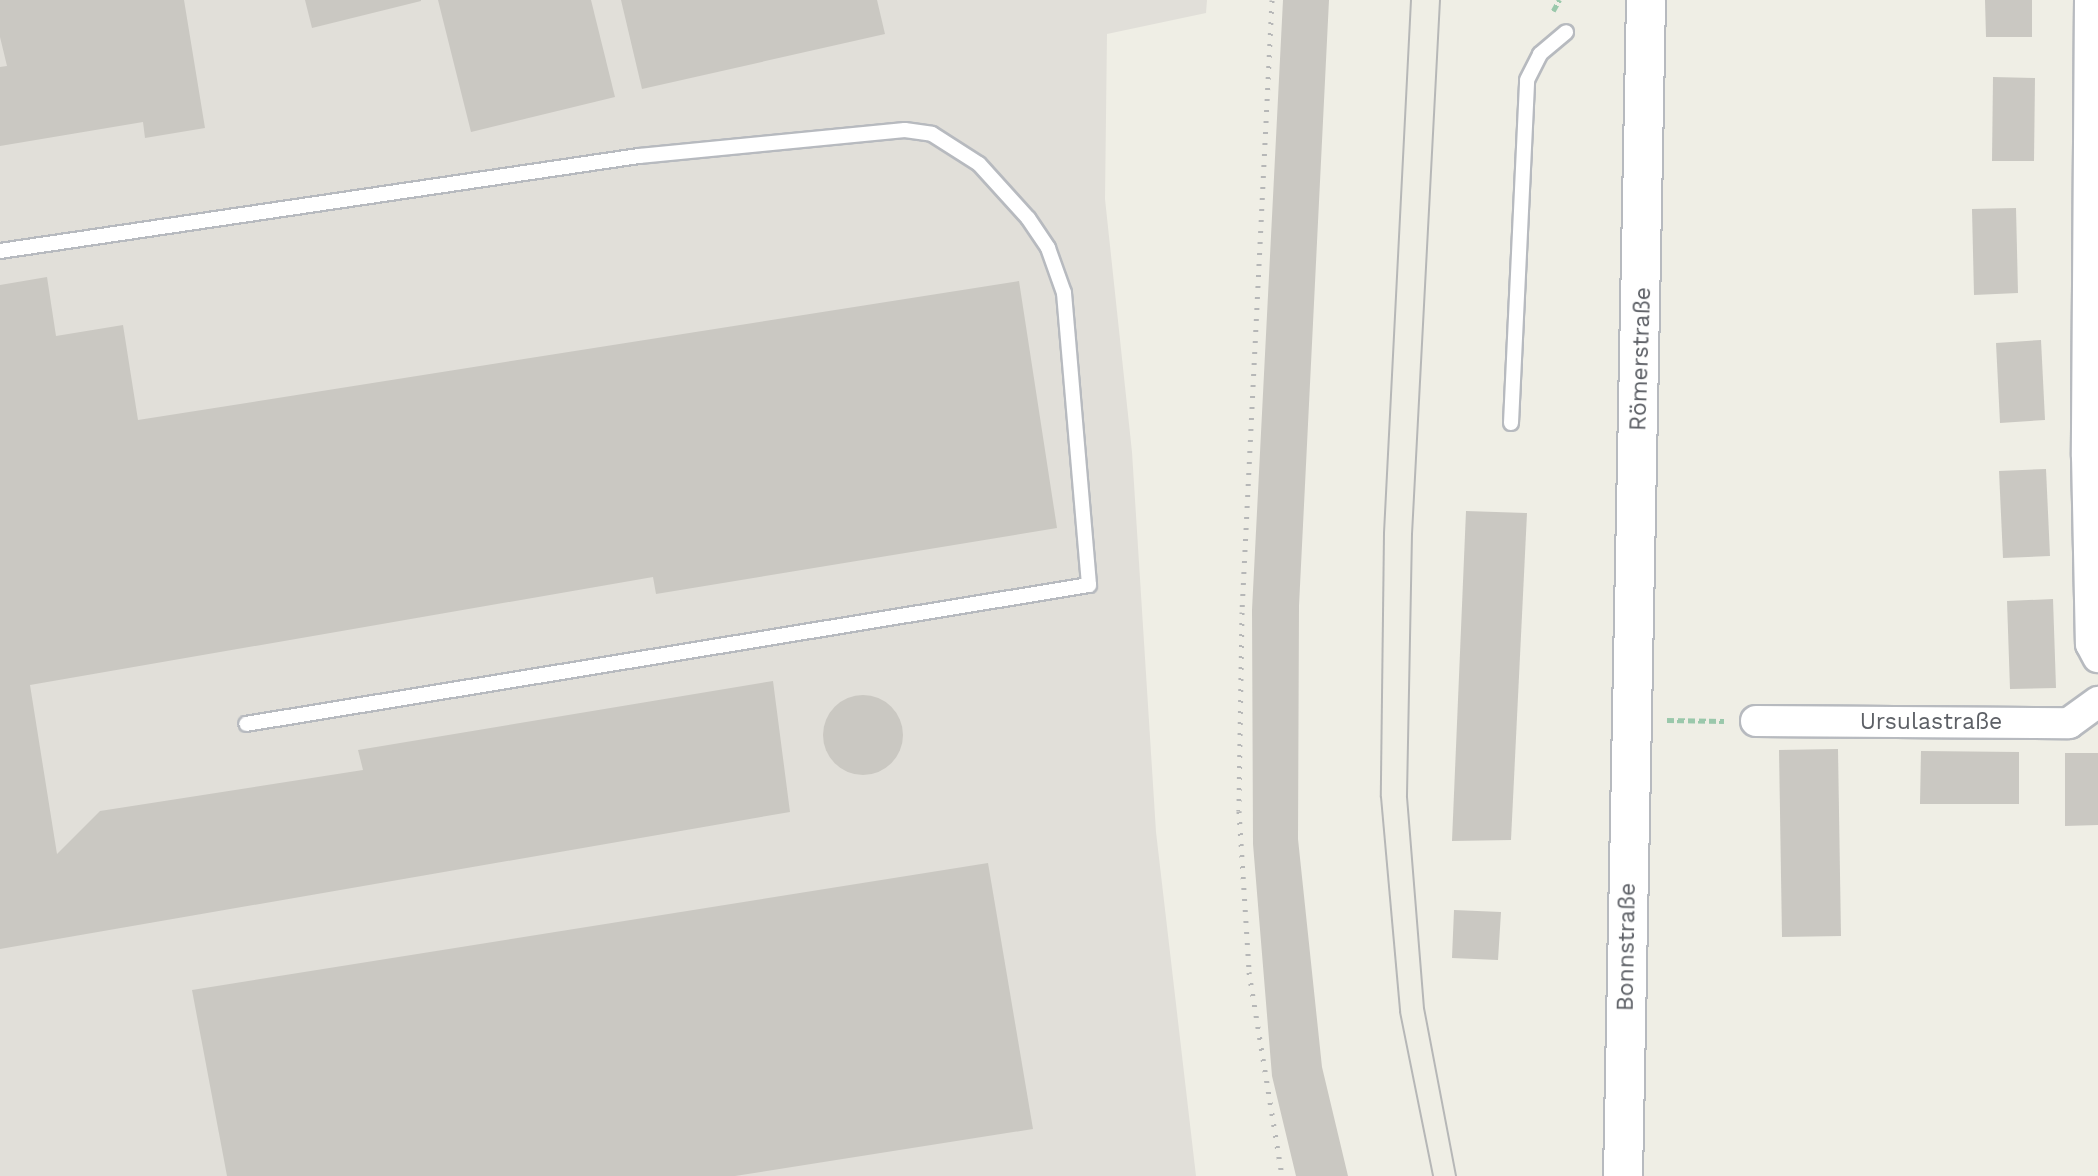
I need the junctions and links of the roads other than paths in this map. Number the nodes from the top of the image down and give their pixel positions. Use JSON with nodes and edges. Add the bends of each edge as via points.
{"nodes":[{"id":1,"x":1646,"y":0,"type":"edge"},
{"id":2,"x":2090,"y":0,"type":"edge"},
{"id":3,"x":1566,"y":32,"type":"dead end"},
{"id":4,"x":0,"y":251,"type":"edge"},
{"id":5,"x":1511,"y":423,"type":"dead end"},
{"id":6,"x":2098,"y":657,"type":"edge"},
{"id":7,"x":2098,"y":702,"type":"edge"},
{"id":8,"x":1646,"y":719,"type":"joint"},
{"id":9,"x":1756,"y":721,"type":"road end"},
{"id":10,"x":246,"y":724,"type":"dead end"},
{"id":11,"x":1623,"y":1176,"type":"edge"}],
"edges":[{"from":1,"to":8,"type":"main road","name":"Römerstraße"},
{"from":2,"to":6,"type":"street","via":[[2087,456],[2091,643]]},
{"from":3,"to":5,"type":"lane","via":[[1540,54],[1527,80]]},
{"from":4,"to":10,"type":"lane","via":[[639,156],[905,130],[932,134],[979,164],[1028,218],[1048,248],[1064,293],[1088,585]]},
{"from":7,"to":9,"type":"street","name":"Ursulastraße","via":[[2069,723]]},
{"from":8,"to":11,"type":"main road","name":"Bonnstraße"}]}
